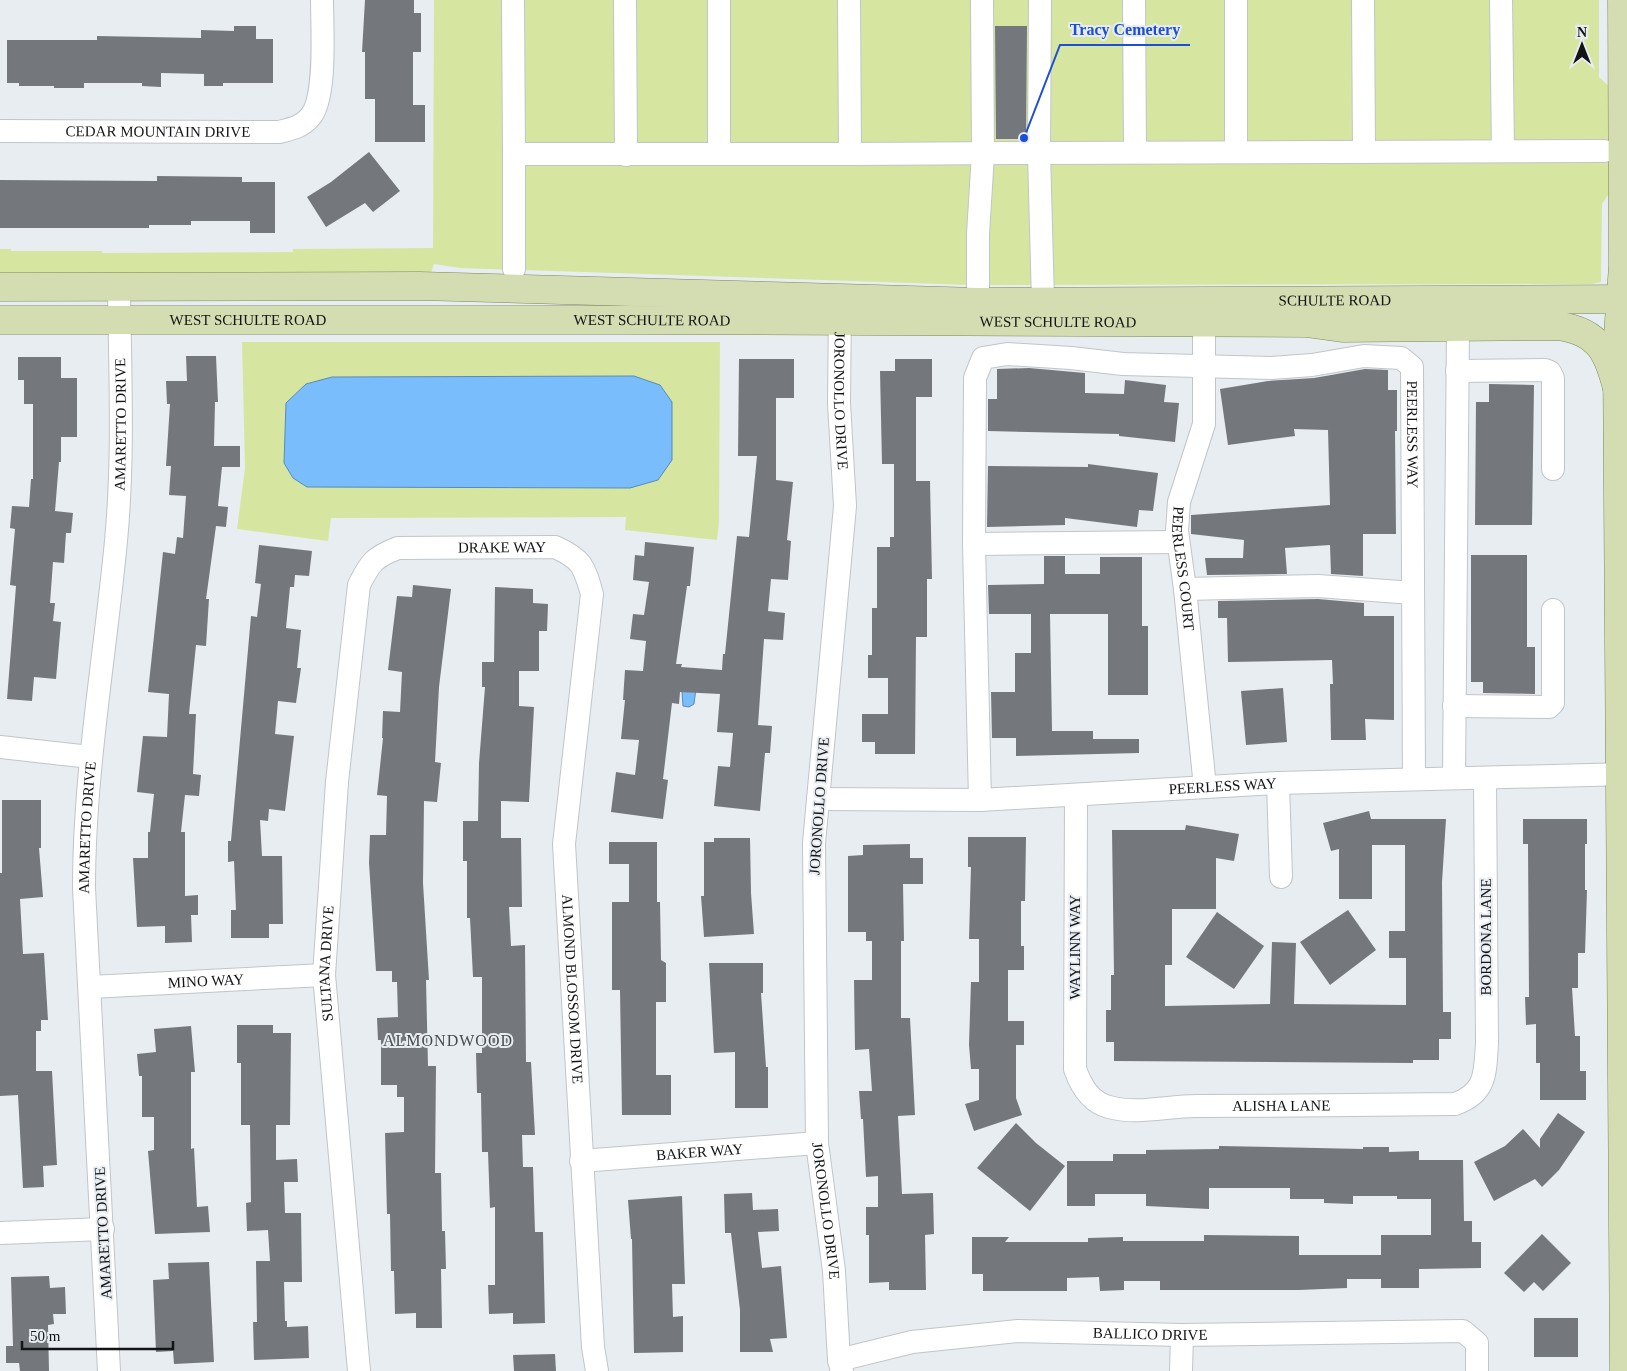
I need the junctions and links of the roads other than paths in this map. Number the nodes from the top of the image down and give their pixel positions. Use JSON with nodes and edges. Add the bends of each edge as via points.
{"nodes":[{"id":1,"x":322,"y":0,"type":"edge"},
{"id":2,"x":513,"y":0,"type":"edge"},
{"id":3,"x":625,"y":0,"type":"edge"},
{"id":4,"x":719,"y":0,"type":"edge"},
{"id":5,"x":849,"y":0,"type":"edge"},
{"id":6,"x":982,"y":0,"type":"edge"},
{"id":7,"x":1040,"y":0,"type":"edge"},
{"id":8,"x":1134,"y":0,"type":"edge"},
{"id":9,"x":1236,"y":0,"type":"edge"},
{"id":10,"x":1363,"y":0,"type":"edge"},
{"id":11,"x":1501,"y":0,"type":"edge"},
{"id":12,"x":1622,"y":0,"type":"edge"},
{"id":13,"x":0,"y":131,"type":"edge"},
{"id":14,"x":1503,"y":151,"type":"junction"},
{"id":15,"x":1604,"y":151,"type":"dead end"},
{"id":16,"x":1135,"y":152,"type":"junction"},
{"id":17,"x":1236,"y":152,"type":"junction"},
{"id":18,"x":1364,"y":152,"type":"junction"},
{"id":19,"x":1039,"y":153,"type":"junction"},
{"id":20,"x":514,"y":154,"type":"junction"},
{"id":21,"x":719,"y":154,"type":"junction"},
{"id":22,"x":850,"y":154,"type":"junction"},
{"id":23,"x":983,"y":154,"type":"junction"},
{"id":24,"x":626,"y":155,"type":"junction"},
{"id":25,"x":514,"y":269,"type":"dead end"},
{"id":26,"x":0,"y":287,"type":"edge"},
{"id":27,"x":119,"y":287,"type":"junction"},
{"id":28,"x":978,"y":302,"type":"junction"},
{"id":29,"x":1043,"y":302,"type":"junction"},
{"id":30,"x":1624,"y":304,"type":"edge"},
{"id":31,"x":840,"y":310,"type":"junction"},
{"id":32,"x":0,"y":320,"type":"edge"},
{"id":33,"x":119,"y":320,"type":"junction"},
{"id":34,"x":1306,"y":323,"type":"junction"},
{"id":35,"x":1204,"y":324,"type":"junction"},
{"id":36,"x":1458,"y":327,"type":"junction"},
{"id":37,"x":1205,"y":365,"type":"junction"},
{"id":38,"x":1457,"y":370,"type":"junction"},
{"id":39,"x":1618,"y":392,"type":"junction"},
{"id":40,"x":1553,"y":469,"type":"dead end"},
{"id":41,"x":1178,"y":542,"type":"junction"},
{"id":42,"x":974,"y":544,"type":"junction"},
{"id":43,"x":373,"y":561,"type":"joint"},
{"id":44,"x":1185,"y":589,"type":"junction"},
{"id":45,"x":1413,"y":593,"type":"junction"},
{"id":46,"x":590,"y":608,"type":"joint"},
{"id":47,"x":1553,"y":610,"type":"dead end"},
{"id":48,"x":1454,"y":706,"type":"junction"},
{"id":49,"x":0,"y":747,"type":"edge"},
{"id":50,"x":90,"y":757,"type":"junction"},
{"id":51,"x":1624,"y":774,"type":"edge"},
{"id":52,"x":1414,"y":778,"type":"junction"},
{"id":53,"x":1454,"y":778,"type":"junction"},
{"id":54,"x":1485,"y":778,"type":"junction"},
{"id":55,"x":1278,"y":782,"type":"junction"},
{"id":56,"x":1205,"y":787,"type":"junction"},
{"id":57,"x":1076,"y":796,"type":"junction"},
{"id":58,"x":818,"y":799,"type":"junction"},
{"id":59,"x":980,"y":800,"type":"junction"},
{"id":60,"x":1281,"y":877,"type":"dead end"},
{"id":61,"x":324,"y":975,"type":"junction"},
{"id":62,"x":90,"y":987,"type":"junction"},
{"id":63,"x":1474,"y":1093,"type":"joint"},
{"id":64,"x":1088,"y":1095,"type":"joint"},
{"id":65,"x":1625,"y":1095,"type":"edge"},
{"id":66,"x":817,"y":1143,"type":"junction"},
{"id":67,"x":581,"y":1161,"type":"junction"},
{"id":68,"x":103,"y":1229,"type":"junction"},
{"id":69,"x":0,"y":1233,"type":"edge"},
{"id":70,"x":1182,"y":1334,"type":"junction"},
{"id":71,"x":841,"y":1366,"type":"edge"},
{"id":72,"x":109,"y":1371,"type":"edge"},
{"id":73,"x":359,"y":1371,"type":"edge"},
{"id":74,"x":597,"y":1371,"type":"edge"},
{"id":75,"x":1181,"y":1371,"type":"edge"},
{"id":76,"x":1477,"y":1371,"type":"edge"},
{"id":77,"x":1624,"y":1371,"type":"edge"}],
"edges":[{"from":1,"to":13,"type":"street","name":"CEDAR MOUNTAIN DRIVE","via":[[319,100],[311,117],[296,128],[280,132]]},
{"from":2,"to":20,"type":"street"},
{"from":3,"to":24,"type":"street"},
{"from":4,"to":21,"type":"street"},
{"from":5,"to":22,"type":"street"},
{"from":6,"to":23,"type":"street"},
{"from":7,"to":19,"type":"street"},
{"from":8,"to":16,"type":"street"},
{"from":9,"to":17,"type":"street"},
{"from":10,"to":18,"type":"street"},
{"from":11,"to":14,"type":"street"},
{"from":12,"to":30,"type":"main road"},
{"from":14,"to":15,"type":"street"},
{"from":14,"to":18,"type":"street"},
{"from":16,"to":17,"type":"street"},
{"from":16,"to":19,"type":"street"},
{"from":17,"to":18,"type":"street"},
{"from":19,"to":23,"type":"street"},
{"from":19,"to":29,"type":"street"},
{"from":20,"to":24,"type":"street"},
{"from":20,"to":25,"type":"street"},
{"from":21,"to":22,"type":"street"},
{"from":21,"to":24,"type":"street"},
{"from":22,"to":23,"type":"street"},
{"from":23,"to":28,"type":"street"},
{"from":26,"to":27,"type":"main road","name":"WEST SCHULTE ROAD"},
{"from":27,"to":31,"type":"main road","name":"WEST SCHULTE ROAD","via":[[420,286]]},
{"from":27,"to":33,"type":"street","name":"AMARETTO DRIVE"},
{"from":28,"to":29,"type":"main road","name":"WEST SCHULTE ROAD"},
{"from":28,"to":31,"type":"main road","name":"WEST SCHULTE ROAD"},
{"from":29,"to":30,"type":"main road","name":"SCHULTE ROAD"},
{"from":30,"to":34,"type":"main road","name":"SCHULTE ROAD","via":[[1342,318]]},
{"from":30,"to":39,"type":"main road"},
{"from":31,"to":33,"type":"main road","name":"WEST SCHULTE ROAD"},
{"from":31,"to":35,"type":"main road","name":"WEST SCHULTE ROAD"},
{"from":31,"to":58,"type":"street","name":"JORONOLLO DRIVE","via":[[839,403],[845,506]]},
{"from":32,"to":33,"type":"main road","name":"WEST SCHULTE ROAD"},
{"from":33,"to":50,"type":"street","name":"AMARETTO DRIVE","via":[[119,491]]},
{"from":34,"to":35,"type":"main road","name":"WEST SCHULTE ROAD"},
{"from":34,"to":36,"type":"main road","via":[[1342,328]]},
{"from":35,"to":37,"type":"street","name":"PEERLESS COURT"},
{"from":36,"to":38,"type":"street"},
{"from":36,"to":39,"type":"main road","via":[[1558,326],[1579,330],[1592,337],[1605,351]]},
{"from":37,"to":41,"type":"street","name":"PEERLESS COURT","via":[[1204,424],[1179,502]]},
{"from":37,"to":42,"type":"street","via":[[1123,364],[1007,354],[984,358],[975,378]]},
{"from":37,"to":45,"type":"street","name":"PEERLESS WAY","via":[[1312,366],[1364,356],[1401,358],[1412,367]]},
{"from":38,"to":40,"type":"street","via":[[1550,372],[1553,378]]},
{"from":38,"to":48,"type":"street"},
{"from":39,"to":51,"type":"main road"},
{"from":41,"to":42,"type":"street"},
{"from":41,"to":44,"type":"street","name":"PEERLESS COURT"},
{"from":42,"to":59,"type":"street"},
{"from":43,"to":46,"type":"street","name":"DRAKE WAY","via":[[398,548],[555,547],[573,555],[586,571],[592,594]]},
{"from":43,"to":61,"type":"street","name":"SULTANA DRIVE","via":[[360,585],[357,605],[337,782]]},
{"from":44,"to":45,"type":"street","via":[[1318,586]]},
{"from":44,"to":56,"type":"street","name":"PEERLESS COURT"},
{"from":45,"to":52,"type":"street"},
{"from":46,"to":67,"type":"street","name":"ALMOND BLOSSOM DRIVE","via":[[564,844]]},
{"from":47,"to":48,"type":"street","via":[[1553,703],[1549,707]]},
{"from":48,"to":53,"type":"street"},
{"from":49,"to":50,"type":"street"},
{"from":50,"to":62,"type":"street","name":"AMARETTO DRIVE","via":[[84,888]]},
{"from":51,"to":54,"type":"street","name":"PEERLESS WAY"},
{"from":51,"to":65,"type":"main road"},
{"from":52,"to":53,"type":"street","name":"PEERLESS WAY"},
{"from":52,"to":55,"type":"street","name":"PEERLESS WAY"},
{"from":53,"to":54,"type":"street","name":"PEERLESS WAY"},
{"from":54,"to":63,"type":"street","name":"BORDONA LANE","via":[[1487,1043],[1484,1078]]},
{"from":55,"to":56,"type":"street","name":"PEERLESS WAY"},
{"from":55,"to":60,"type":"street"},
{"from":56,"to":57,"type":"street","name":"PEERLESS WAY"},
{"from":57,"to":59,"type":"street","name":"PEERLESS WAY"},
{"from":57,"to":64,"type":"street","name":"WAYLINN WAY","via":[[1075,1069]]},
{"from":58,"to":59,"type":"street","name":"PEERLESS WAY"},
{"from":58,"to":66,"type":"street","name":"JORONOLLO DRIVE","via":[[814,844]]},
{"from":61,"to":62,"type":"street","name":"MINO WAY"},
{"from":61,"to":73,"type":"street","name":"SULTANA DRIVE"},
{"from":62,"to":68,"type":"street","name":"AMARETTO DRIVE"},
{"from":63,"to":64,"type":"street","name":"ALISHA LANE","via":[[1455,1104],[1192,1106],[1128,1111],[1106,1107]]},
{"from":65,"to":77,"type":"main road"},
{"from":66,"to":67,"type":"street","name":"BAKER WAY"},
{"from":66,"to":71,"type":"street","name":"JORONOLLO DRIVE","via":[[834,1271]]},
{"from":67,"to":74,"type":"street","name":"ALMOND BLOSSOM DRIVE"},
{"from":68,"to":69,"type":"street"},
{"from":68,"to":72,"type":"street","name":"AMARETTO DRIVE"},
{"from":70,"to":71,"type":"street","name":"BALLICO DRIVE","via":[[1018,1331],[912,1342]]},
{"from":70,"to":75,"type":"street"},
{"from":70,"to":76,"type":"street","name":"BALLICO DRIVE","via":[[1463,1331],[1477,1342]]}]}
